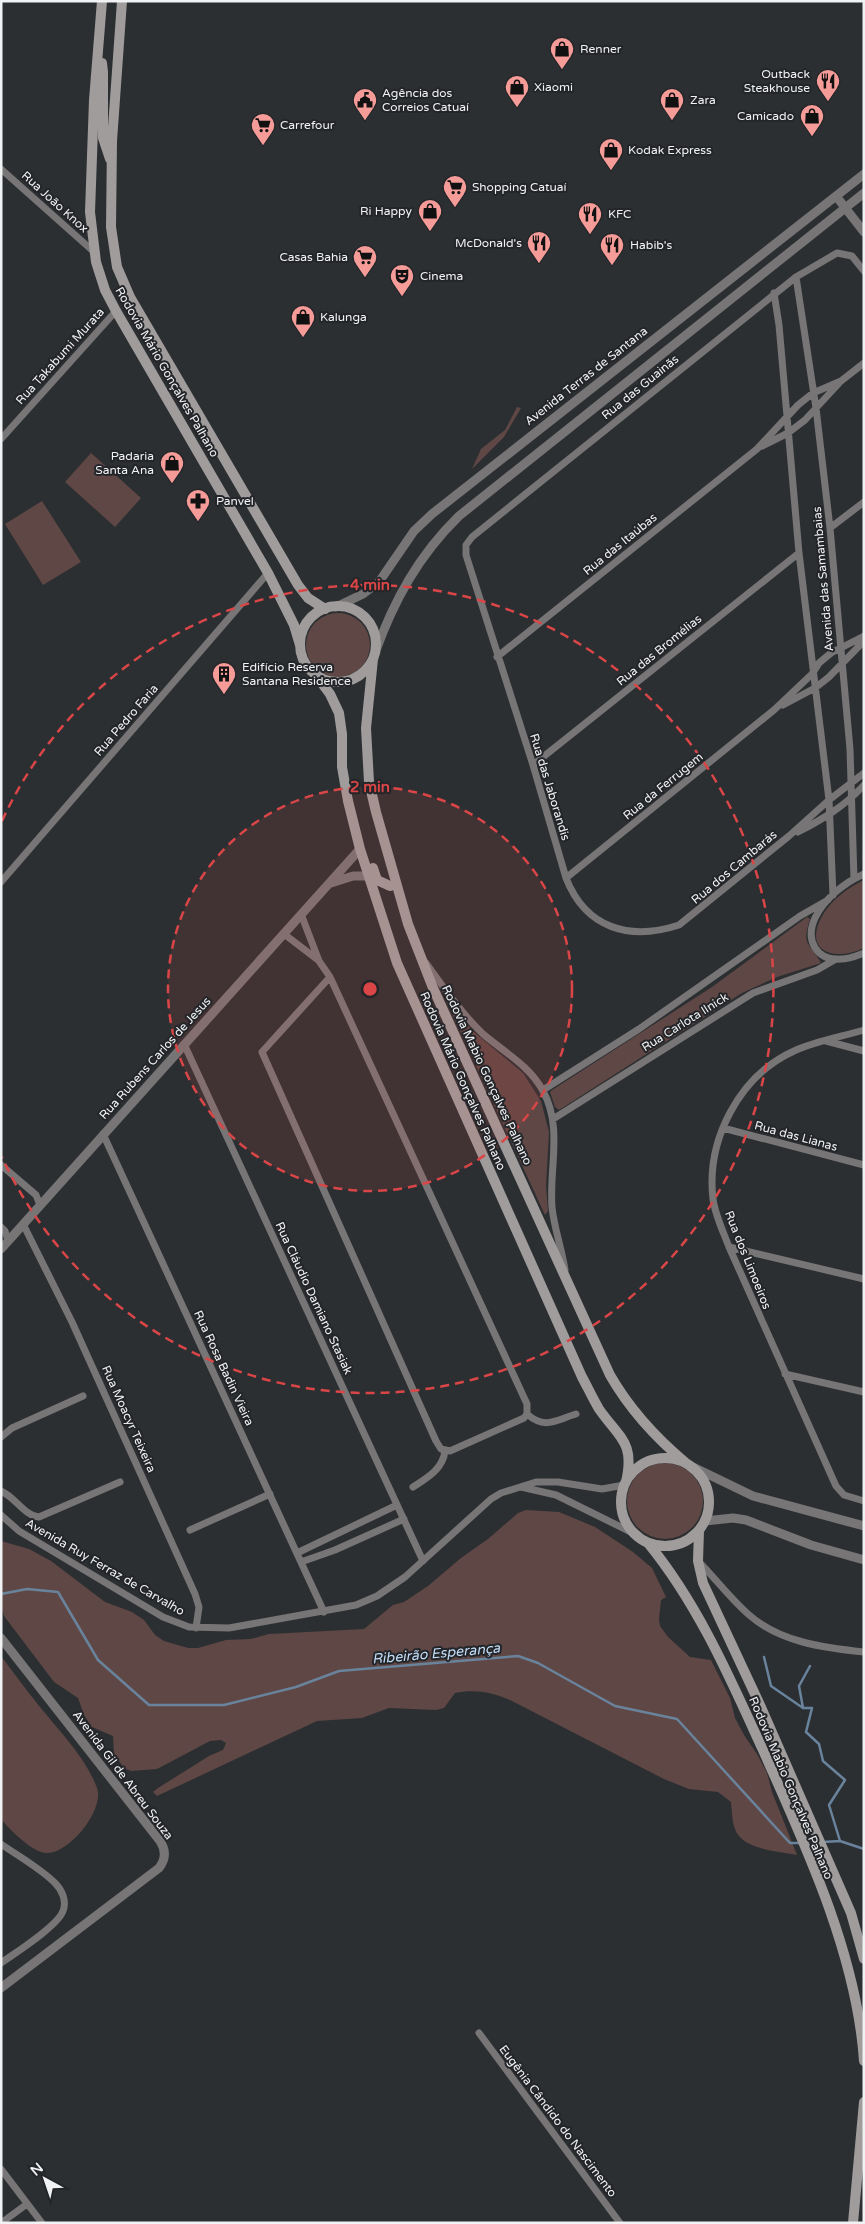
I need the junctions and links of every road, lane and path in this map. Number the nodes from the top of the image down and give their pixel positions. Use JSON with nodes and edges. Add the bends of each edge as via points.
{"nodes":[{"id":1,"x":102,"y":1,"type":"edge"},
{"id":2,"x":122,"y":1,"type":"edge"},
{"id":3,"x":99,"y":50,"type":"junction"},
{"id":4,"x":112,"y":163,"type":"junction"},
{"id":5,"x":1,"y":169,"type":"edge"},
{"id":6,"x":864,"y":174,"type":"edge"},
{"id":7,"x":864,"y":193,"type":"edge"},
{"id":8,"x":836,"y":196,"type":"junction"},
{"id":9,"x":845,"y":208,"type":"junction"},
{"id":10,"x":864,"y":232,"type":"edge"},
{"id":11,"x":93,"y":251,"type":"junction"},
{"id":12,"x":864,"y":271,"type":"edge"},
{"id":13,"x":796,"y":278,"type":"junction"},
{"id":14,"x":774,"y":294,"type":"junction"},
{"id":15,"x":116,"y":311,"type":"junction"},
{"id":16,"x":864,"y":363,"type":"edge"},
{"id":17,"x":841,"y":380,"type":"junction"},
{"id":18,"x":813,"y":392,"type":"junction"},
{"id":19,"x":816,"y":408,"type":"junction"},
{"id":20,"x":787,"y":416,"type":"junction"},
{"id":21,"x":788,"y":434,"type":"junction"},
{"id":22,"x":1,"y":439,"type":"edge"},
{"id":23,"x":757,"y":449,"type":"junction"},
{"id":24,"x":864,"y":502,"type":"edge"},
{"id":25,"x":830,"y":528,"type":"junction"},
{"id":26,"x":799,"y":553,"type":"junction"},
{"id":27,"x":466,"y":555,"type":"joint"},
{"id":28,"x":268,"y":573,"type":"junction"},
{"id":29,"x":336,"y":607,"type":"junction"},
{"id":30,"x":325,"y":609,"type":"junction"},
{"id":31,"x":864,"y":636,"type":"edge"},
{"id":32,"x":864,"y":641,"type":"edge"},
{"id":33,"x":300,"y":645,"type":"junction"},
{"id":34,"x":841,"y":648,"type":"junction"},
{"id":35,"x":374,"y":656,"type":"junction"},
{"id":36,"x":497,"y":657,"type":"junction"},
{"id":37,"x":842,"y":662,"type":"junction"},
{"id":38,"x":315,"y":674,"type":"junction"},
{"id":39,"x":812,"y":674,"type":"junction"},
{"id":40,"x":815,"y":688,"type":"junction"},
{"id":41,"x":774,"y":710,"type":"junction"},
{"id":42,"x":533,"y":765,"type":"junction"},
{"id":43,"x":864,"y":773,"type":"edge"},
{"id":44,"x":852,"y":781,"type":"junction"},
{"id":45,"x":864,"y":785,"type":"edge"},
{"id":46,"x":852,"y":798,"type":"junction"},
{"id":47,"x":829,"y":800,"type":"junction"},
{"id":48,"x":829,"y":816,"type":"junction"},
{"id":49,"x":789,"y":836,"type":"junction"},
{"id":50,"x":360,"y":849,"type":"junction"},
{"id":51,"x":860,"y":875,"type":"edge"},
{"id":52,"x":369,"y":876,"type":"junction"},
{"id":53,"x":566,"y":878,"type":"junction"},
{"id":54,"x":1,"y":882,"type":"edge"},
{"id":55,"x":328,"y":884,"type":"junction"},
{"id":56,"x":396,"y":884,"type":"junction"},
{"id":57,"x":830,"y":898,"type":"junction"},
{"id":58,"x":301,"y":914,"type":"junction"},
{"id":59,"x":693,"y":916,"type":"joint"},
{"id":60,"x":284,"y":934,"type":"junction"},
{"id":61,"x":416,"y":948,"type":"junction"},
{"id":62,"x":864,"y":953,"type":"edge"},
{"id":63,"x":836,"y":960,"type":"junction"},
{"id":64,"x":319,"y":961,"type":"junction"},
{"id":65,"x":330,"y":977,"type":"junction"},
{"id":66,"x":864,"y":1030,"type":"edge"},
{"id":67,"x":825,"y":1041,"type":"junction"},
{"id":68,"x":184,"y":1044,"type":"junction"},
{"id":69,"x":864,"y":1051,"type":"edge"},
{"id":70,"x":543,"y":1090,"type":"junction"},
{"id":71,"x":553,"y":1119,"type":"junction"},
{"id":72,"x":723,"y":1128,"type":"junction"},
{"id":73,"x":103,"y":1134,"type":"junction"},
{"id":74,"x":1,"y":1165,"type":"edge"},
{"id":75,"x":864,"y":1165,"type":"edge"},
{"id":76,"x":40,"y":1205,"type":"junction"},
{"id":77,"x":23,"y":1224,"type":"junction"},
{"id":78,"x":1,"y":1227,"type":"edge"},
{"id":79,"x":8,"y":1240,"type":"junction"},
{"id":80,"x":728,"y":1247,"type":"junction"},
{"id":81,"x":1,"y":1248,"type":"edge"},
{"id":82,"x":864,"y":1279,"type":"edge"},
{"id":83,"x":567,"y":1283,"type":"junction"},
{"id":84,"x":785,"y":1374,"type":"junction"},
{"id":85,"x":864,"y":1392,"type":"edge"},
{"id":86,"x":83,"y":1396,"type":"dead end"},
{"id":87,"x":527,"y":1414,"type":"junction"},
{"id":88,"x":576,"y":1414,"type":"dead end"},
{"id":89,"x":1,"y":1437,"type":"edge"},
{"id":90,"x":445,"y":1451,"type":"junction"},
{"id":91,"x":690,"y":1465,"type":"junction"},
{"id":92,"x":120,"y":1482,"type":"dead end"},
{"id":93,"x":625,"y":1484,"type":"junction"},
{"id":94,"x":413,"y":1487,"type":"dead end"},
{"id":95,"x":518,"y":1487,"type":"junction"},
{"id":96,"x":1,"y":1492,"type":"edge"},
{"id":97,"x":270,"y":1494,"type":"junction"},
{"id":98,"x":864,"y":1501,"type":"edge"},
{"id":99,"x":397,"y":1505,"type":"junction"},
{"id":100,"x":1,"y":1515,"type":"edge"},
{"id":101,"x":404,"y":1519,"type":"junction"},
{"id":102,"x":705,"y":1521,"type":"junction"},
{"id":103,"x":864,"y":1526,"type":"edge"},
{"id":104,"x":190,"y":1530,"type":"dead end"},
{"id":105,"x":699,"y":1531,"type":"junction"},
{"id":106,"x":634,"y":1533,"type":"junction"},
{"id":107,"x":648,"y":1543,"type":"junction"},
{"id":108,"x":297,"y":1552,"type":"junction"},
{"id":109,"x":698,"y":1560,"type":"junction"},
{"id":110,"x":864,"y":1560,"type":"edge"},
{"id":111,"x":423,"y":1561,"type":"junction"},
{"id":112,"x":301,"y":1562,"type":"junction"},
{"id":113,"x":324,"y":1612,"type":"junction"},
{"id":114,"x":196,"y":1628,"type":"junction"},
{"id":115,"x":1,"y":1638,"type":"edge"},
{"id":116,"x":864,"y":1652,"type":"edge"},
{"id":117,"x":1,"y":1844,"type":"edge"},
{"id":118,"x":864,"y":1959,"type":"edge"},
{"id":119,"x":1,"y":1964,"type":"edge"},
{"id":120,"x":1,"y":1988,"type":"edge"},
{"id":121,"x":478,"y":2033,"type":"dead end"},
{"id":122,"x":864,"y":2061,"type":"edge"},
{"id":123,"x":864,"y":2102,"type":"edge"},
{"id":124,"x":1,"y":2168,"type":"edge"},
{"id":125,"x":28,"y":2204,"type":"junction"},
{"id":126,"x":1,"y":2223,"type":"edge"},
{"id":127,"x":42,"y":2223,"type":"edge"},
{"id":128,"x":620,"y":2223,"type":"edge"},
{"id":129,"x":853,"y":2223,"type":"edge"}],
"edges":[{"from":1,"to":3,"type":"main road","name":"Rodovia Mário Gonçalves Palhano"},
{"from":2,"to":4,"type":"main road","name":"Rodovia Mário Gonçalves Palhano"},
{"from":3,"to":4,"type":"main road","via":[[104,72],[102,138]]},
{"from":3,"to":11,"type":"main road","name":"Rodovia Mário Gonçalves Palhano","via":[[91,172]]},
{"from":4,"to":30,"type":"main road","name":"Rodovia Mário Gonçalves Palhano","via":[[112,246],[126,288],[298,585],[308,598]]},
{"from":5,"to":11,"type":"street","name":"Rua João Knox"},
{"from":6,"to":8,"type":"street","name":"Avenida Terras de Santana"},
{"from":7,"to":9,"type":"street"},
{"from":8,"to":9,"type":"street"},
{"from":8,"to":29,"type":"street","name":"Avenida Terras de Santana","via":[[432,514],[414,531],[379,582]]},
{"from":9,"to":10,"type":"street"},
{"from":9,"to":35,"type":"street","via":[[459,516],[430,547],[409,577]]},
{"from":11,"to":15,"type":"main road","name":"Rodovia Mário Gonçalves Palhano","via":[[102,284]]},
{"from":12,"to":13,"type":"street","name":"Rua das Guainãs","via":[[852,256],[842,253],[831,255]]},
{"from":13,"to":14,"type":"street","name":"Rua das Guainãs"},
{"from":13,"to":18,"type":"street","name":"Avenida das Samambaias"},
{"from":14,"to":20,"type":"street","name":"Avenida das Samambaias"},
{"from":14,"to":27,"type":"street","name":"Rua das Guainãs","via":[[472,536],[466,546]]},
{"from":15,"to":22,"type":"street","name":"Rua Takabumi Murata"},
{"from":15,"to":28,"type":"main road","name":"Rodovia Mário Gonçalves Palhano"},
{"from":16,"to":17,"type":"street","name":"Rua das Itaúbas"},
{"from":17,"to":18,"type":"street","name":"Rua das Itaúbas"},
{"from":17,"to":19,"type":"street","name":"Rua das Itaúbas"},
{"from":18,"to":19,"type":"street","name":"Avenida das Samambaias"},
{"from":18,"to":20,"type":"street","name":"Rua das Itaúbas"},
{"from":19,"to":21,"type":"street","name":"Rua das Itaúbas"},
{"from":19,"to":25,"type":"street","name":"Avenida das Samambaias"},
{"from":20,"to":21,"type":"street","name":"Avenida das Samambaias"},
{"from":20,"to":23,"type":"street","name":"Rua das Itaúbas"},
{"from":21,"to":23,"type":"street","name":"Rua das Itaúbas"},
{"from":21,"to":26,"type":"street","name":"Avenida das Samambaias"},
{"from":23,"to":36,"type":"street","name":"Rua das Itaúbas"},
{"from":24,"to":25,"type":"street"},
{"from":25,"to":34,"type":"street","name":"Avenida das Samambaias"},
{"from":26,"to":39,"type":"street","name":"Avenida das Samambaias"},
{"from":26,"to":42,"type":"street","name":"Rua das Bromélias"},
{"from":27,"to":36,"type":"street","name":"Rua das Jaborandis"},
{"from":28,"to":33,"type":"main road","name":"Rodovia Mário Gonçalves Palhano","via":[[285,604]]},
{"from":28,"to":54,"type":"street","name":"Rua Pedro Faria"},
{"from":29,"to":30,"type":"main road"},
{"from":29,"to":35,"type":"main road","via":[[357,611],[368,620],[376,639]]},
{"from":30,"to":33,"type":"main road","via":[[306,624]]},
{"from":31,"to":34,"type":"street","name":"Rua da Ferrugem"},
{"from":32,"to":37,"type":"street","name":"Rua da Ferrugem"},
{"from":33,"to":38,"type":"main road","via":[[303,658]]},
{"from":34,"to":37,"type":"street","name":"Avenida das Samambaias"},
{"from":34,"to":39,"type":"street","name":"Rua da Ferrugem","via":[[819,663]]},
{"from":35,"to":38,"type":"main road","via":[[360,675],[348,681],[334,682]]},
{"from":35,"to":56,"type":"main road","name":"Rodovia Mabio Gonçalves Palhano","via":[[367,704],[367,759],[376,812]]},
{"from":36,"to":42,"type":"street","name":"Rua das Jaborandis"},
{"from":37,"to":40,"type":"street","name":"Rua da Ferrugem"},
{"from":37,"to":44,"type":"street","name":"Avenida das Samambaias"},
{"from":38,"to":50,"type":"main road","name":"Rodovia Mário Gonçalves Palhano","via":[[330,694],[342,724],[343,778]]},
{"from":39,"to":40,"type":"street","name":"Avenida das Samambaias"},
{"from":39,"to":41,"type":"street","name":"Rua da Ferrugem"},
{"from":40,"to":41,"type":"street","name":"Rua da Ferrugem"},
{"from":40,"to":47,"type":"street","name":"Avenida das Samambaias"},
{"from":41,"to":53,"type":"street","name":"Rua da Ferrugem"},
{"from":42,"to":53,"type":"street","name":"Rua das Jaborandis"},
{"from":43,"to":44,"type":"street","name":"Rua dos Cambarás"},
{"from":44,"to":46,"type":"street","name":"Avenida das Samambaias"},
{"from":44,"to":47,"type":"street","name":"Rua dos Cambarás"},
{"from":45,"to":46,"type":"street","name":"Rua dos Cambarás"},
{"from":46,"to":48,"type":"street","name":"Rua dos Cambarás"},
{"from":46,"to":51,"type":"street","name":"Avenida das Samambaias","via":[[852,840]]},
{"from":47,"to":48,"type":"street","name":"Avenida das Samambaias"},
{"from":47,"to":49,"type":"street","name":"Rua dos Cambarás"},
{"from":48,"to":49,"type":"street","name":"Rua dos Cambarás"},
{"from":48,"to":57,"type":"street","name":"Avenida das Samambaias"},
{"from":49,"to":59,"type":"street","name":"Rua dos Cambarás"},
{"from":50,"to":52,"type":"main road","name":"Rodovia Mário Gonçalves Palhano"},
{"from":50,"to":55,"type":"street","name":"Rua Rubens Carlos de Jesus"},
{"from":50,"to":56,"type":"main road","via":[[368,857],[377,880],[390,886]]},
{"from":51,"to":57,"type":"street"},
{"from":52,"to":55,"type":"street","via":[[353,876]]},
{"from":52,"to":93,"type":"main road","name":"Rodovia Mário Gonçalves Palhano","via":[[410,995],[582,1377],[599,1408],[624,1441],[630,1461]]},
{"from":53,"to":59,"type":"street","name":"Rua das Jaborandis","via":[[573,896],[590,915],[606,925],[627,931],[664,930]]},
{"from":55,"to":58,"type":"street","name":"Rua Rubens Carlos de Jesus"},
{"from":56,"to":61,"type":"main road","name":"Rodovia Mabio Gonçalves Palhano"},
{"from":57,"to":63,"type":"street","via":[[816,917],[811,940],[820,954]]},
{"from":57,"to":70,"type":"street","via":[[639,1029]]},
{"from":58,"to":60,"type":"street","name":"Rua Rubens Carlos de Jesus"},
{"from":58,"to":64,"type":"street"},
{"from":60,"to":64,"type":"street"},
{"from":60,"to":68,"type":"street","name":"Rua Rubens Carlos de Jesus"},
{"from":61,"to":70,"type":"street","via":[[461,1011],[483,1034],[520,1062]]},
{"from":61,"to":83,"type":"main road","name":"Rodovia Mabio Gonçalves Palhano"},
{"from":62,"to":63,"type":"street","name":"Rua Carlota Ilnick"},
{"from":63,"to":71,"type":"street","name":"Rua Carlota Ilnick","via":[[753,993]]},
{"from":64,"to":65,"type":"street"},
{"from":65,"to":87,"type":"street","via":[[528,1404]]},
{"from":65,"to":90,"type":"street","via":[[262,1052],[436,1441]]},
{"from":66,"to":67,"type":"street","name":"Rua dos Limoeiros"},
{"from":67,"to":69,"type":"street"},
{"from":67,"to":72,"type":"street","name":"Rua dos Limoeiros","via":[[794,1051],[769,1067],[740,1096]]},
{"from":68,"to":73,"type":"street","name":"Rua Rubens Carlos de Jesus"},
{"from":68,"to":99,"type":"street","name":"Rua Cláudio Damiano Stasiak"},
{"from":70,"to":71,"type":"street"},
{"from":71,"to":83,"type":"street","via":[[552,1207]]},
{"from":72,"to":75,"type":"street","name":"Rua das Lianas"},
{"from":72,"to":80,"type":"street","name":"Rua dos Limoeiros","via":[[714,1160],[712,1191]]},
{"from":73,"to":76,"type":"street","name":"Rua Rubens Carlos de Jesus"},
{"from":73,"to":97,"type":"street","name":"Rua Rosa Badin Vieira"},
{"from":74,"to":76,"type":"street","via":[[36,1195]]},
{"from":76,"to":77,"type":"street","name":"Rua Rubens Carlos de Jesus"},
{"from":77,"to":79,"type":"street","name":"Rua Rubens Carlos de Jesus"},
{"from":77,"to":114,"type":"street","name":"Rua Moacyr Teixeira","via":[[72,1322],[195,1594],[199,1607]]},
{"from":78,"to":79,"type":"street"},
{"from":79,"to":81,"type":"street","name":"Rua Rubens Carlos de Jesus"},
{"from":80,"to":82,"type":"street"},
{"from":80,"to":84,"type":"street","name":"Rua dos Limoeiros"},
{"from":83,"to":91,"type":"main road","name":"Rodovia Mabio Gonçalves Palhano","via":[[624,1399],[651,1432]]},
{"from":84,"to":85,"type":"street"},
{"from":84,"to":98,"type":"street","name":"Rua dos Limoeiros","via":[[836,1486],[842,1493]]},
{"from":86,"to":89,"type":"street","via":[[12,1428]]},
{"from":87,"to":88,"type":"street","via":[[545,1424]]},
{"from":87,"to":90,"type":"street","via":[[456,1449]]},
{"from":90,"to":94,"type":"street","via":[[438,1468]]},
{"from":91,"to":93,"type":"main road","via":[[664,1458],[648,1461],[635,1470]]},
{"from":91,"to":102,"type":"main road","via":[[703,1479],[709,1494]]},
{"from":91,"to":103,"type":"street","via":[[752,1496]]},
{"from":92,"to":96,"type":"street","via":[[39,1517]]},
{"from":93,"to":95,"type":"street","name":"Avenida Ruy Ferraz de Carvalho","via":[[602,1489],[547,1481]]},
{"from":93,"to":106,"type":"main road","via":[[621,1498],[622,1513]]},
{"from":95,"to":106,"type":"street","via":[[556,1495]]},
{"from":95,"to":111,"type":"street","name":"Avenida Ruy Ferraz de Carvalho","via":[[491,1499]]},
{"from":97,"to":104,"type":"street"},
{"from":97,"to":108,"type":"street","name":"Rua Rosa Badin Vieira"},
{"from":99,"to":101,"type":"street","name":"Rua Cláudio Damiano Stasiak"},
{"from":99,"to":108,"type":"street"},
{"from":100,"to":114,"type":"street","name":"Avenida Ruy Ferraz de Carvalho","via":[[19,1531],[163,1617]]},
{"from":101,"to":111,"type":"street","name":"Rua Cláudio Damiano Stasiak"},
{"from":101,"to":112,"type":"street"},
{"from":102,"to":105,"type":"main road"},
{"from":102,"to":110,"type":"street","via":[[746,1520]]},
{"from":105,"to":107,"type":"main road","via":[[679,1544]]},
{"from":105,"to":109,"type":"main road","name":"Rodovia Mabio Gonçalves Palhano"},
{"from":106,"to":107,"type":"main road"},
{"from":107,"to":122,"type":"main road","name":"Rodovia Mabio Gonçalves Palhano","via":[[694,1610],[726,1670],[800,1836],[835,1926],[862,2027]]},
{"from":108,"to":112,"type":"street","name":"Rua Rosa Badin Vieira"},
{"from":109,"to":116,"type":"street","via":[[763,1626],[806,1643]]},
{"from":109,"to":118,"type":"main road","name":"Rodovia Mabio Gonçalves Palhano","via":[[707,1593],[851,1913]]},
{"from":111,"to":113,"type":"street","name":"Avenida Ruy Ferraz de Carvalho","via":[[377,1596],[356,1605]]},
{"from":112,"to":113,"type":"street","name":"Rua Rosa Badin Vieira"},
{"from":113,"to":114,"type":"street","name":"Avenida Ruy Ferraz de Carvalho","via":[[229,1628]]},
{"from":115,"to":120,"type":"street","name":"Avenida Gil de Abreu Souza","via":[[165,1853],[159,1868]]},
{"from":117,"to":119,"type":"street","via":[[54,1882],[65,1904],[63,1913],[53,1925]]},
{"from":121,"to":128,"type":"street","name":"Eugênia Cândido do Nascimento"},
{"from":123,"to":129,"type":"main road"},
{"from":124,"to":125,"type":"street"},
{"from":125,"to":126,"type":"street"},
{"from":125,"to":127,"type":"street"}]}
